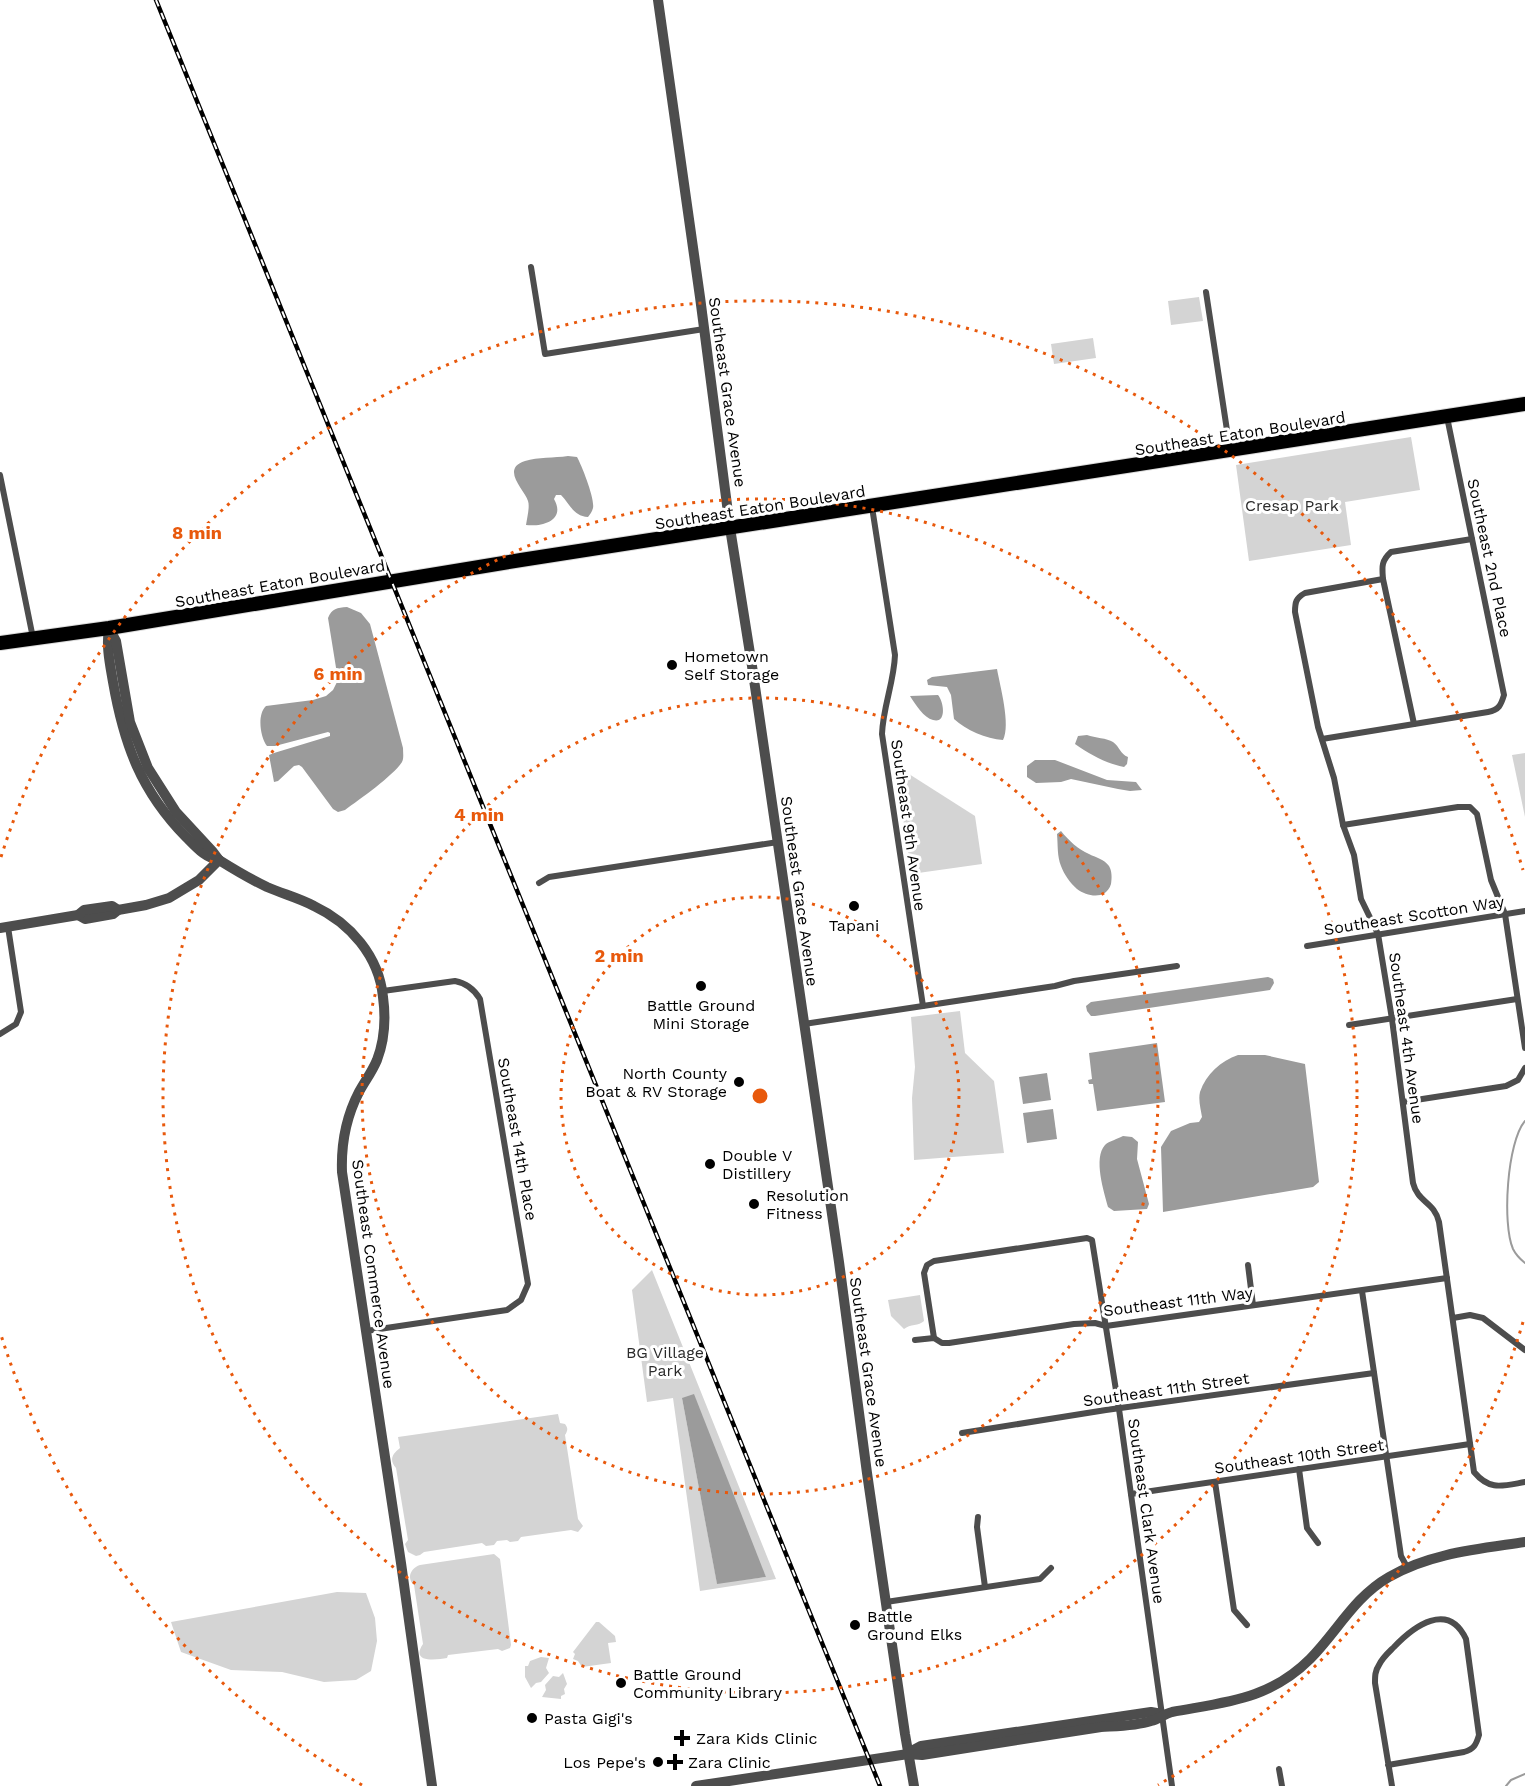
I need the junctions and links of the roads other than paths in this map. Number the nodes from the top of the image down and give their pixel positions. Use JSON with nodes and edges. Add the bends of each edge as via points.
{"nodes":[{"id":1,"x":658,"y":0,"type":"edge"},
{"id":2,"x":531,"y":267,"type":"dead end"},
{"id":3,"x":1206,"y":292,"type":"dead end"},
{"id":4,"x":704,"y":329,"type":"junction"},
{"id":5,"x":1525,"y":404,"type":"edge"},
{"id":6,"x":1448,"y":417,"type":"junction"},
{"id":7,"x":1230,"y":451,"type":"junction"},
{"id":8,"x":0,"y":475,"type":"edge"},
{"id":9,"x":872,"y":507,"type":"junction"},
{"id":10,"x":730,"y":528,"type":"junction"},
{"id":11,"x":1472,"y":539,"type":"junction"},
{"id":12,"x":1383,"y":579,"type":"junction"},
{"id":13,"x":109,"y":628,"type":"junction"},
{"id":14,"x":33,"y":638,"type":"junction"},
{"id":15,"x":0,"y":643,"type":"edge"},
{"id":16,"x":1414,"y":724,"type":"junction"},
{"id":17,"x":1322,"y":739,"type":"junction"},
{"id":18,"x":1343,"y":825,"type":"junction"},
{"id":19,"x":778,"y":842,"type":"junction"},
{"id":20,"x":219,"y":860,"type":"junction"},
{"id":21,"x":539,"y":883,"type":"dead end"},
{"id":22,"x":1525,"y":911,"type":"edge"},
{"id":23,"x":1505,"y":914,"type":"junction"},
{"id":24,"x":4,"y":928,"type":"edge"},
{"id":25,"x":1378,"y":934,"type":"junction"},
{"id":26,"x":1307,"y":946,"type":"dead end"},
{"id":27,"x":1177,"y":966,"type":"dead end"},
{"id":28,"x":383,"y":992,"type":"junction"},
{"id":29,"x":1517,"y":999,"type":"junction"},
{"id":30,"x":923,"y":1006,"type":"junction"},
{"id":31,"x":1392,"y":1018,"type":"junction"},
{"id":32,"x":804,"y":1024,"type":"junction"},
{"id":33,"x":1349,"y":1025,"type":"dead end"},
{"id":34,"x":0,"y":1034,"type":"edge"},
{"id":35,"x":1525,"y":1048,"type":"edge"},
{"id":36,"x":1525,"y":1069,"type":"edge"},
{"id":37,"x":1403,"y":1102,"type":"junction"},
{"id":38,"x":1248,"y":1264,"type":"dead end"},
{"id":39,"x":1447,"y":1278,"type":"junction"},
{"id":40,"x":1362,"y":1291,"type":"junction"},
{"id":41,"x":1253,"y":1305,"type":"junction"},
{"id":42,"x":1453,"y":1318,"type":"junction"},
{"id":43,"x":1106,"y":1326,"type":"junction"},
{"id":44,"x":366,"y":1331,"type":"junction"},
{"id":45,"x":934,"y":1338,"type":"junction"},
{"id":46,"x":915,"y":1340,"type":"dead end"},
{"id":47,"x":1525,"y":1350,"type":"edge"},
{"id":48,"x":1374,"y":1373,"type":"junction"},
{"id":49,"x":1119,"y":1409,"type":"junction"},
{"id":50,"x":962,"y":1433,"type":"dead end"},
{"id":51,"x":1470,"y":1444,"type":"junction"},
{"id":52,"x":1386,"y":1457,"type":"junction"},
{"id":53,"x":1299,"y":1469,"type":"junction"},
{"id":54,"x":1215,"y":1482,"type":"junction"},
{"id":55,"x":1525,"y":1482,"type":"edge"},
{"id":56,"x":1131,"y":1494,"type":"junction"},
{"id":57,"x":978,"y":1517,"type":"dead end"},
{"id":58,"x":1525,"y":1542,"type":"edge"},
{"id":59,"x":1318,"y":1543,"type":"dead end"},
{"id":60,"x":1407,"y":1567,"type":"junction"},
{"id":61,"x":1051,"y":1568,"type":"dead end"},
{"id":62,"x":985,"y":1587,"type":"junction"},
{"id":63,"x":886,"y":1602,"type":"junction"},
{"id":64,"x":1247,"y":1625,"type":"dead end"},
{"id":65,"x":1162,"y":1714,"type":"junction"},
{"id":66,"x":908,"y":1754,"type":"junction"},
{"id":67,"x":1389,"y":1765,"type":"junction"},
{"id":68,"x":1279,"y":1769,"type":"dead end"},
{"id":69,"x":432,"y":1786,"type":"edge"},
{"id":70,"x":696,"y":1786,"type":"edge"},
{"id":71,"x":915,"y":1786,"type":"edge"},
{"id":72,"x":1172,"y":1786,"type":"edge"},
{"id":73,"x":1282,"y":1786,"type":"edge"},
{"id":74,"x":1392,"y":1786,"type":"edge"}],
"edges":[{"from":1,"to":4,"type":"street","name":"Southeast Grace Avenue"},
{"from":2,"to":4,"type":"street","via":[[545,354]]},
{"from":3,"to":7,"type":"street"},
{"from":4,"to":10,"type":"street","name":"Southeast Grace Avenue"},
{"from":5,"to":6,"type":"main road","name":"Southeast Eaton Boulevard"},
{"from":6,"to":7,"type":"main road","name":"Southeast Eaton Boulevard"},
{"from":6,"to":11,"type":"street","name":"Southeast 2nd Place"},
{"from":7,"to":9,"type":"main road","name":"Southeast Eaton Boulevard"},
{"from":8,"to":14,"type":"street"},
{"from":9,"to":10,"type":"main road","name":"Southeast Eaton Boulevard"},
{"from":9,"to":30,"type":"street","name":"Southeast 9th Avenue","via":[[895,656],[882,734]]},
{"from":10,"to":13,"type":"main road","name":"Southeast Eaton Boulevard"},
{"from":10,"to":19,"type":"street","name":"Southeast Grace Avenue"},
{"from":11,"to":12,"type":"street","via":[[1391,552],[1384,558]]},
{"from":11,"to":16,"type":"street","name":"Southeast 2nd Place","via":[[1504,695],[1497,710]]},
{"from":12,"to":16,"type":"street"},
{"from":12,"to":17,"type":"street","name":"Southeast 4th Avenue","via":[[1305,592],[1295,603]]},
{"from":13,"to":14,"type":"main road","name":"Southeast Eaton Boulevard"},
{"from":13,"to":20,"type":"street","name":"Southeast Commerce Avenue","via":[[106,644],[118,709],[136,765],[175,825],[210,859]]},
{"from":14,"to":15,"type":"main road","name":"Southeast Eaton Boulevard"},
{"from":16,"to":17,"type":"street"},
{"from":17,"to":18,"type":"street","name":"Southeast 4th Avenue"},
{"from":18,"to":23,"type":"street","via":[[1470,807],[1477,814],[1491,880]]},
{"from":18,"to":25,"type":"street","name":"Southeast 4th Avenue","via":[[1354,855],[1361,899]]},
{"from":19,"to":21,"type":"street","via":[[549,877]]},
{"from":19,"to":32,"type":"street","name":"Southeast Grace Avenue"},
{"from":20,"to":24,"type":"street","via":[[199,880],[158,902],[84,910],[78,915]]},
{"from":20,"to":28,"type":"street","name":"Southeast Commerce Avenue","via":[[341,922],[368,952]]},
{"from":22,"to":23,"type":"street","name":"Southeast Scotton Way"},
{"from":23,"to":25,"type":"street","name":"Southeast Scotton Way"},
{"from":23,"to":29,"type":"street"},
{"from":24,"to":34,"type":"street","via":[[22,1005],[20,1019]]},
{"from":25,"to":26,"type":"street","name":"Southeast Scotton Way"},
{"from":25,"to":31,"type":"street","name":"Southeast 4th Avenue"},
{"from":27,"to":30,"type":"street"},
{"from":28,"to":44,"type":"street","name":"Southeast Commerce Avenue","via":[[385,1022],[380,1051],[349,1114],[341,1155]]},
{"from":28,"to":44,"type":"street","name":"Southeast 14th Place","via":[[451,981],[462,982],[478,996],[527,1288],[524,1298],[504,1311]]},
{"from":29,"to":31,"type":"street"},
{"from":29,"to":35,"type":"street"},
{"from":30,"to":32,"type":"street"},
{"from":31,"to":33,"type":"street"},
{"from":31,"to":37,"type":"street","name":"Southeast 4th Avenue"},
{"from":32,"to":63,"type":"street","name":"Southeast Grace Avenue"},
{"from":36,"to":37,"type":"street","via":[[1518,1080],[1506,1086]]},
{"from":37,"to":39,"type":"street","name":"Southeast 4th Avenue","via":[[1415,1190],[1437,1213]]},
{"from":38,"to":41,"type":"street"},
{"from":39,"to":40,"type":"street","name":"Southeast 11th Way"},
{"from":39,"to":42,"type":"street","name":"Southeast 4th Avenue"},
{"from":40,"to":41,"type":"street","name":"Southeast 11th Way"},
{"from":40,"to":48,"type":"street"},
{"from":41,"to":43,"type":"street","name":"Southeast 11th Way"},
{"from":42,"to":47,"type":"street","via":[[1483,1318]]},
{"from":42,"to":51,"type":"street","name":"Southeast 4th Avenue"},
{"from":43,"to":45,"type":"street","name":"Southeast 11th Way","via":[[1074,1324],[949,1343]]},
{"from":43,"to":45,"type":"street","name":"Southeast Clark Avenue","via":[[1092,1240],[1087,1238],[927,1265],[924,1273]]},
{"from":43,"to":49,"type":"street","name":"Southeast Clark Avenue"},
{"from":44,"to":69,"type":"street","name":"Southeast Commerce Avenue"},
{"from":45,"to":46,"type":"street","name":"Southeast 11th Way"},
{"from":48,"to":49,"type":"street","name":"Southeast 11th Street"},
{"from":48,"to":52,"type":"street"},
{"from":49,"to":50,"type":"street","name":"Southeast 11th Street"},
{"from":49,"to":56,"type":"street","name":"Southeast Clark Avenue"},
{"from":51,"to":52,"type":"street","name":"Southeast 10th Street"},
{"from":51,"to":55,"type":"street","name":"Southeast 4th Avenue","via":[[1474,1472],[1482,1481],[1497,1487]]},
{"from":52,"to":53,"type":"street","name":"Southeast 10th Street"},
{"from":52,"to":60,"type":"street","via":[[1401,1556]]},
{"from":53,"to":54,"type":"street","name":"Southeast 10th Street"},
{"from":53,"to":59,"type":"street","via":[[1307,1528]]},
{"from":54,"to":56,"type":"street","name":"Southeast 10th Street"},
{"from":54,"to":64,"type":"street","via":[[1234,1610]]},
{"from":56,"to":65,"type":"street","name":"Southeast Clark Avenue"},
{"from":57,"to":62,"type":"street"},
{"from":58,"to":60,"type":"street","via":[[1424,1560]]},
{"from":60,"to":65,"type":"street","via":[[1364,1595],[1312,1658],[1285,1679],[1239,1700]]},
{"from":61,"to":62,"type":"street","via":[[1040,1579]]},
{"from":62,"to":63,"type":"street"},
{"from":63,"to":66,"type":"street","name":"Southeast Grace Avenue"},
{"from":65,"to":66,"type":"street","via":[[1153,1721]]},
{"from":65,"to":72,"type":"street","name":"Southeast Clark Avenue"},
{"from":66,"to":70,"type":"street"},
{"from":66,"to":71,"type":"street","name":"Southeast Grace Avenue"},
{"from":67,"to":67,"type":"street","via":[[1375,1673],[1379,1663],[1413,1629],[1427,1621],[1437,1619],[1456,1624],[1466,1639],[1479,1735],[1476,1746],[1464,1752]]},
{"from":67,"to":74,"type":"street"},
{"from":68,"to":73,"type":"street"}]}
